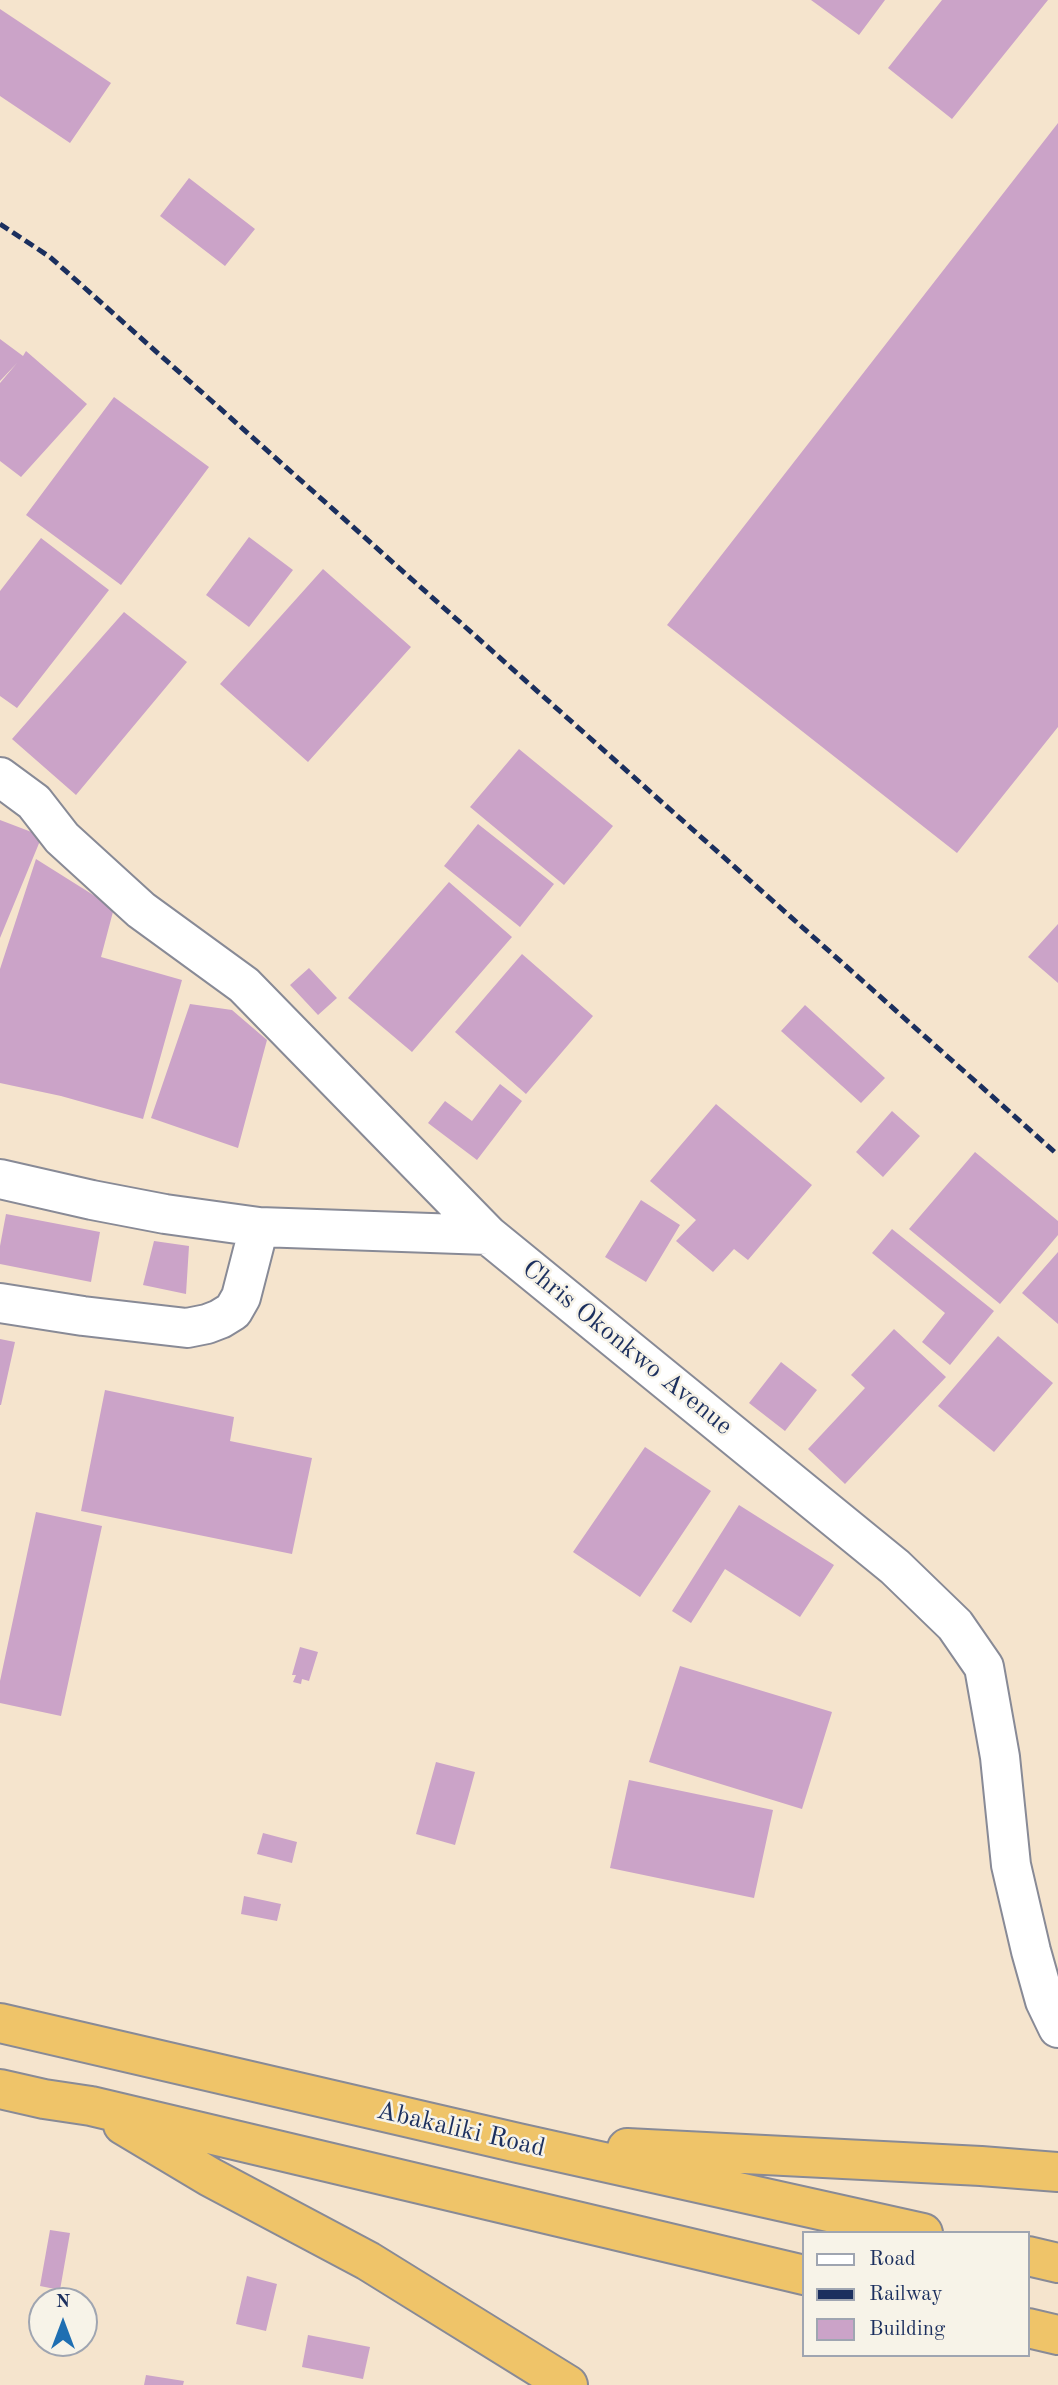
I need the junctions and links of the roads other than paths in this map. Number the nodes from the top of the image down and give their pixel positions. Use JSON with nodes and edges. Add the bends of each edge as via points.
{"nodes":[{"id":1,"x":0,"y":777,"type":"edge"},
{"id":2,"x":0,"y":1179,"type":"edge"},
{"id":3,"x":259,"y":1227,"type":"junction"},
{"id":4,"x":488,"y":1235,"type":"junction"},
{"id":5,"x":0,"y":1303,"type":"edge"},
{"id":6,"x":0,"y":2023,"type":"edge"},
{"id":7,"x":1058,"y":2028,"type":"edge"},
{"id":8,"x":0,"y":2089,"type":"edge"},
{"id":9,"x":91,"y":2106,"type":"junction"},
{"id":10,"x":518,"y":2143,"type":"junction"},
{"id":11,"x":1058,"y":2172,"type":"edge"},
{"id":12,"x":914,"y":2231,"type":"edge"},
{"id":13,"x":1030,"y":2256,"type":"edge"},
{"id":14,"x":1058,"y":2263,"type":"edge"},
{"id":15,"x":802,"y":2275,"type":"edge"},
{"id":16,"x":1030,"y":2328,"type":"edge"},
{"id":17,"x":1058,"y":2335,"type":"edge"},
{"id":18,"x":568,"y":2385,"type":"edge"}],
"edges":[{"from":1,"to":4,"type":"street","name":"Chris Okonkwo Avenue","via":[[34,802],[62,838],[141,910],[244,985]]},
{"from":2,"to":3,"type":"street","via":[[165,1214]]},
{"from":3,"to":4,"type":"street"},
{"from":3,"to":5,"type":"street","via":[[241,1297],[233,1311],[207,1325],[187,1328]]},
{"from":4,"to":7,"type":"street","name":"Chris Okonkwo Avenue","via":[[895,1567],[955,1625],[984,1667],[1000,1757],[1011,1866],[1045,2001]]},
{"from":6,"to":10,"type":"highway","name":"Abakaliki Road"},
{"from":8,"to":9,"type":"highway"},
{"from":9,"to":15,"type":"highway"},
{"from":9,"to":18,"type":"highway","via":[[210,2177],[368,2261]]},
{"from":10,"to":11,"type":"highway"},
{"from":10,"to":12,"type":"highway","name":"Abakaliki Road"},
{"from":13,"to":14,"type":"highway"},
{"from":16,"to":17,"type":"highway"}]}
